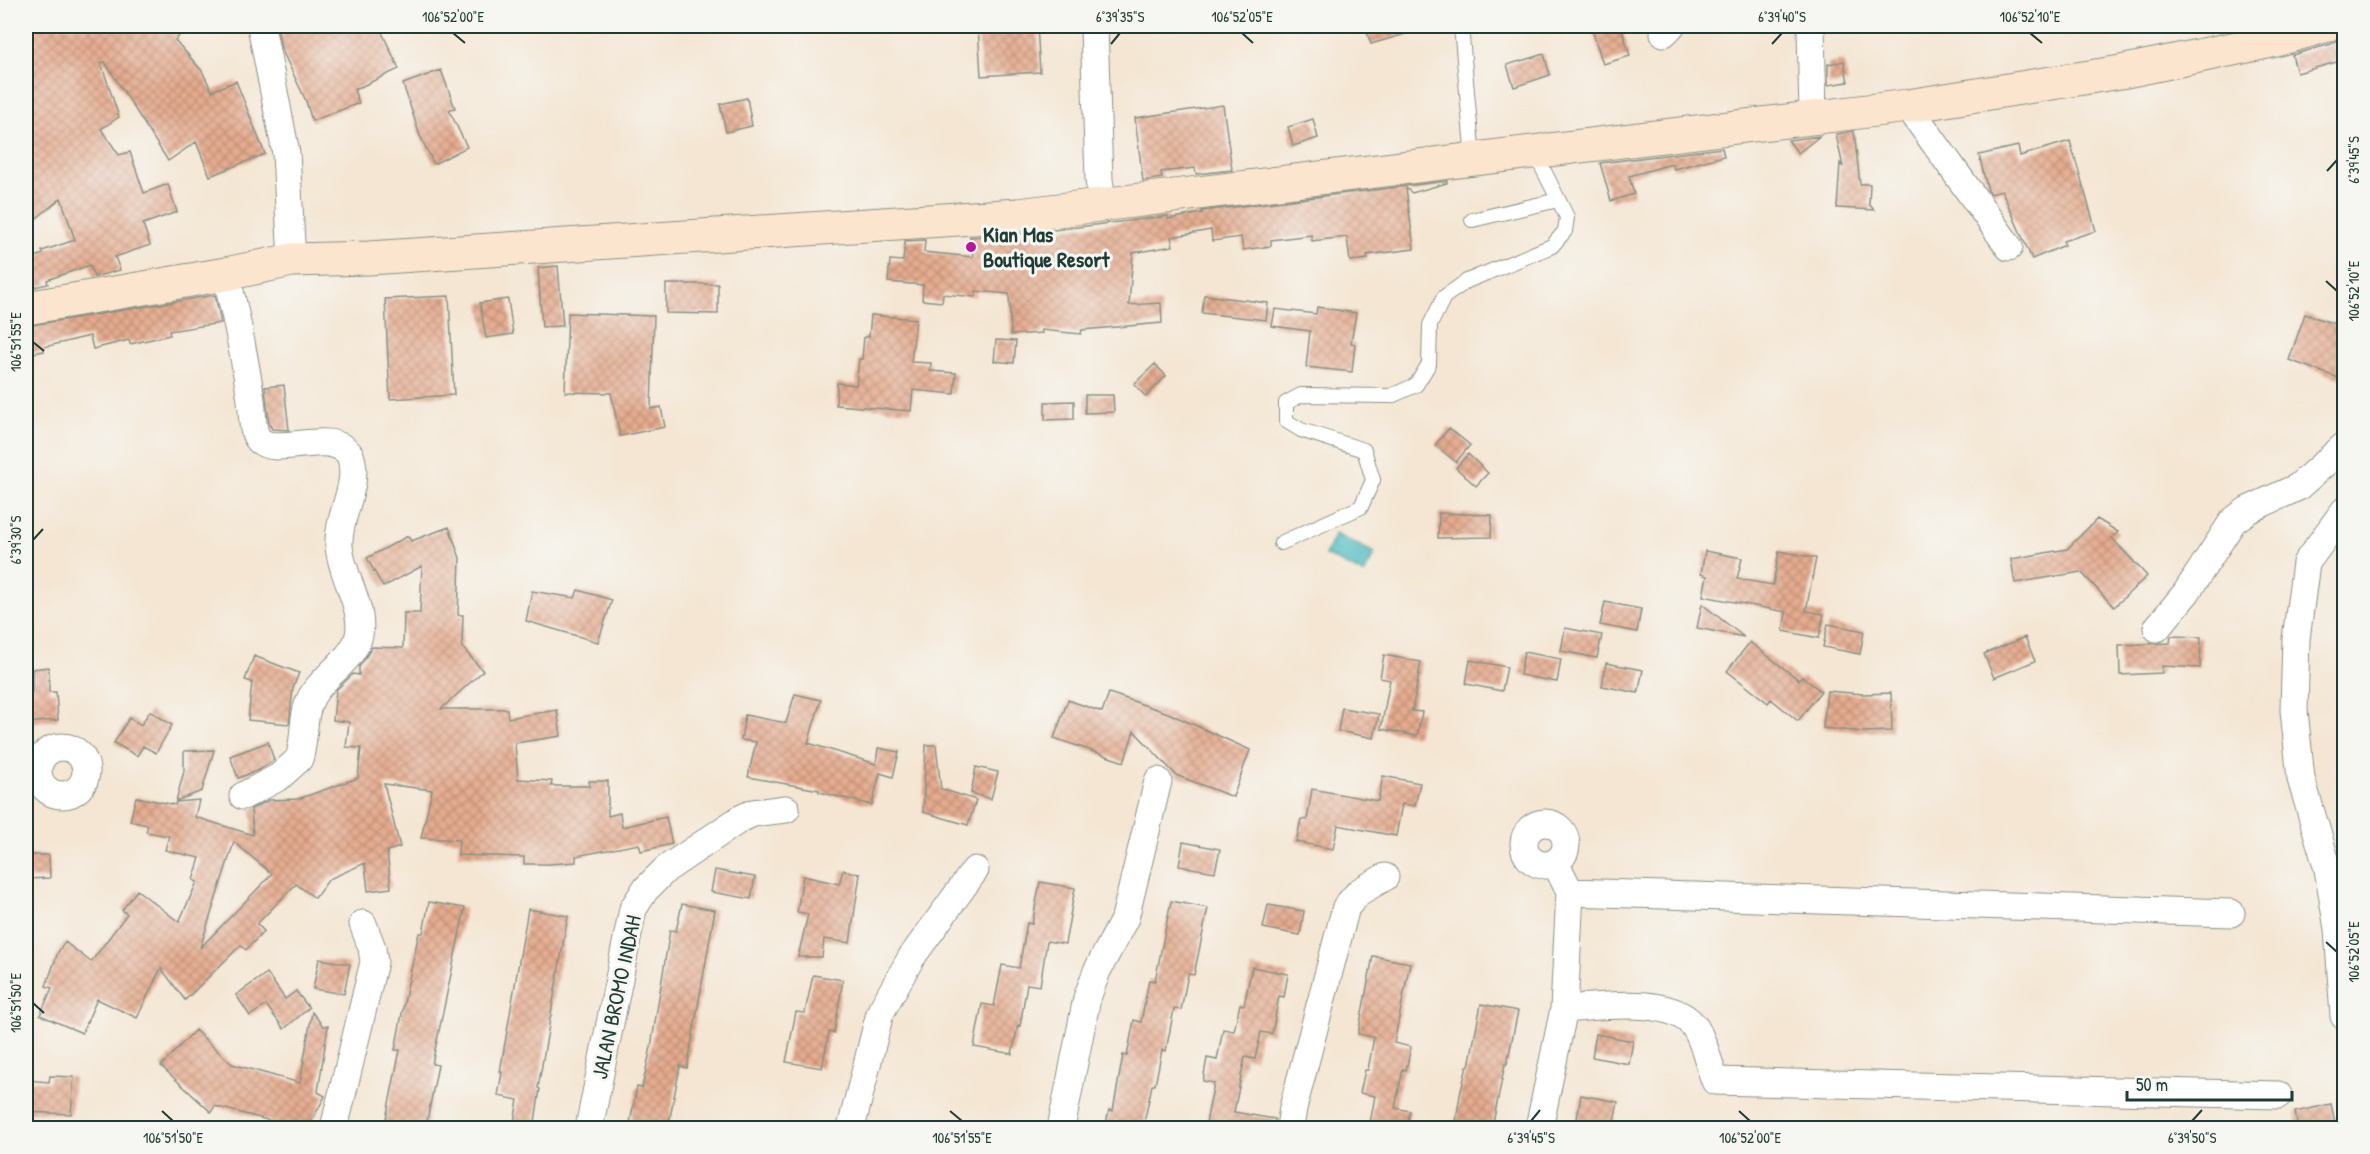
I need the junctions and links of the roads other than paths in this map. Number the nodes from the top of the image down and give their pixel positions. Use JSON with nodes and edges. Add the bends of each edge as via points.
{"nodes":[{"id":1,"x":261,"y":26,"type":"edge"},
{"id":2,"x":1094,"y":26,"type":"edge"},
{"id":3,"x":1461,"y":26,"type":"edge"},
{"id":4,"x":1811,"y":26,"type":"edge"},
{"id":5,"x":2325,"y":26,"type":"edge"},
{"id":6,"x":1908,"y":106,"type":"junction"},
{"id":7,"x":1813,"y":117,"type":"junction"},
{"id":8,"x":1534,"y":151,"type":"junction"},
{"id":9,"x":1473,"y":159,"type":"junction"},
{"id":10,"x":1558,"y":200,"type":"junction"},
{"id":11,"x":1103,"y":205,"type":"junction"},
{"id":12,"x":1472,"y":220,"type":"dead end"},
{"id":13,"x":2009,"y":247,"type":"dead end"},
{"id":14,"x":292,"y":260,"type":"junction"},
{"id":15,"x":226,"y":274,"type":"junction"},
{"id":16,"x":26,"y":308,"type":"edge"},
{"id":17,"x":2344,"y":446,"type":"edge"},
{"id":18,"x":2344,"y":511,"type":"edge"},
{"id":19,"x":1281,"y":543,"type":"dead end"},
{"id":20,"x":2157,"y":628,"type":"dead end"},
{"id":21,"x":1158,"y":781,"type":"dead end"},
{"id":22,"x":243,"y":796,"type":"dead end"},
{"id":23,"x":786,"y":809,"type":"dead end"},
{"id":24,"x":1555,"y":862,"type":"dead end"},
{"id":25,"x":975,"y":870,"type":"dead end"},
{"id":26,"x":1385,"y":877,"type":"dead end"},
{"id":27,"x":1570,"y":892,"type":"junction"},
{"id":28,"x":2231,"y":914,"type":"dead end"},
{"id":29,"x":363,"y":924,"type":"dead end"},
{"id":30,"x":1564,"y":1009,"type":"junction"},
{"id":31,"x":2344,"y":1016,"type":"edge"},
{"id":32,"x":2278,"y":1095,"type":"dead end"},
{"id":33,"x":334,"y":1128,"type":"edge"},
{"id":34,"x":589,"y":1128,"type":"edge"},
{"id":35,"x":851,"y":1128,"type":"edge"},
{"id":36,"x":1061,"y":1128,"type":"edge"},
{"id":37,"x":1290,"y":1128,"type":"edge"},
{"id":38,"x":1539,"y":1128,"type":"edge"}],
"edges":[{"from":1,"to":14,"type":"street","via":[[286,153]]},
{"from":2,"to":11,"type":"street","via":[[1098,180]]},
{"from":3,"to":9,"type":"lane"},
{"from":4,"to":7,"type":"street"},
{"from":5,"to":6,"type":"street","via":[[2121,72]]},
{"from":6,"to":7,"type":"street"},
{"from":6,"to":13,"type":"street"},
{"from":7,"to":8,"type":"street"},
{"from":8,"to":9,"type":"street"},
{"from":8,"to":10,"type":"lane"},
{"from":9,"to":11,"type":"street"},
{"from":10,"to":12,"type":"lane"},
{"from":10,"to":19,"type":"lane","via":[[1567,217],[1565,231],[1552,246],[1467,281],[1444,297],[1430,325],[1429,364],[1416,385],[1391,396],[1301,395],[1286,403],[1286,421],[1301,430],[1364,450],[1373,480],[1361,507]]},
{"from":11,"to":14,"type":"street","via":[[1018,215]]},
{"from":14,"to":15,"type":"street"},
{"from":15,"to":16,"type":"street"},
{"from":15,"to":22,"type":"street","via":[[258,439],[274,445],[330,443],[350,455],[352,477],[339,542],[361,627],[350,653],[328,675],[308,705],[300,759],[279,777]]},
{"from":17,"to":20,"type":"street","via":[[2298,487],[2233,521],[2186,593]]},
{"from":18,"to":31,"type":"street","via":[[2306,563],[2296,639],[2294,710],[2301,779],[2328,869],[2335,909]]},
{"from":21,"to":36,"type":"street","via":[[1125,918],[1087,998]]},
{"from":23,"to":34,"type":"street","name":"JALAN BROMO INDAH","via":[[753,813],[740,819],[666,869],[633,909]]},
{"from":24,"to":27,"type":"street"},
{"from":25,"to":35,"type":"street","via":[[910,958],[880,1013]]},
{"from":26,"to":37,"type":"street","via":[[1359,892],[1346,907]]},
{"from":27,"to":28,"type":"street"},
{"from":27,"to":30,"type":"street"},
{"from":29,"to":33,"type":"street","via":[[374,962]]},
{"from":30,"to":32,"type":"street","via":[[1645,1004],[1676,1013],[1695,1028],[1715,1081]]},
{"from":30,"to":38,"type":"street"}]}
